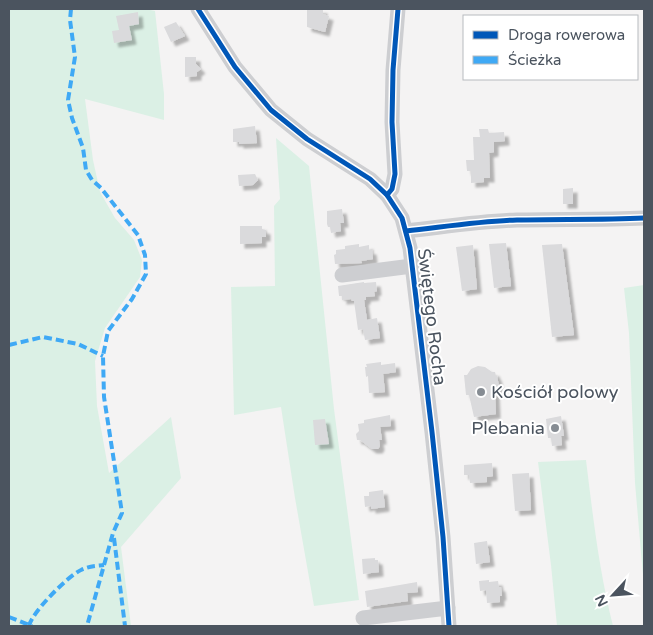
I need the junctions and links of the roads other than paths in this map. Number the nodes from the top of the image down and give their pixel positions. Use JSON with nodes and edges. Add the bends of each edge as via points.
{"nodes":[{"id":1,"x":198,"y":9,"type":"edge"},
{"id":2,"x":398,"y":9,"type":"edge"},
{"id":3,"x":388,"y":195,"type":"junction"},
{"id":4,"x":644,"y":218,"type":"edge"},
{"id":5,"x":540,"y":226,"type":"dead end"},
{"id":6,"x":423,"y":228,"type":"junction"},
{"id":7,"x":406,"y":231,"type":"junction"},
{"id":8,"x":412,"y":266,"type":"junction"},
{"id":9,"x":342,"y":275,"type":"dead end"},
{"id":10,"x":448,"y":608,"type":"junction"},
{"id":11,"x":363,"y":618,"type":"dead end"},
{"id":12,"x":450,"y":626,"type":"edge"}],
"edges":[{"from":1,"to":3,"type":"street","name":"Świętego Rocha","via":[[235,67],[271,110]]},
{"from":2,"to":3,"type":"street","via":[[392,122],[395,174]]},
{"from":3,"to":7,"type":"street","name":"Świętego Rocha"},
{"from":4,"to":6,"type":"street","via":[[516,220]]},
{"from":5,"to":6,"type":"street","via":[[435,234],[428,234]]},
{"from":6,"to":7,"type":"street"},
{"from":7,"to":8,"type":"street","name":"Świętego Rocha"},
{"from":8,"to":9,"type":"street"},
{"from":8,"to":10,"type":"street","name":"Świętego Rocha","via":[[437,475]]},
{"from":10,"to":11,"type":"street"},
{"from":10,"to":12,"type":"street","name":"Świętego Rocha"}]}
